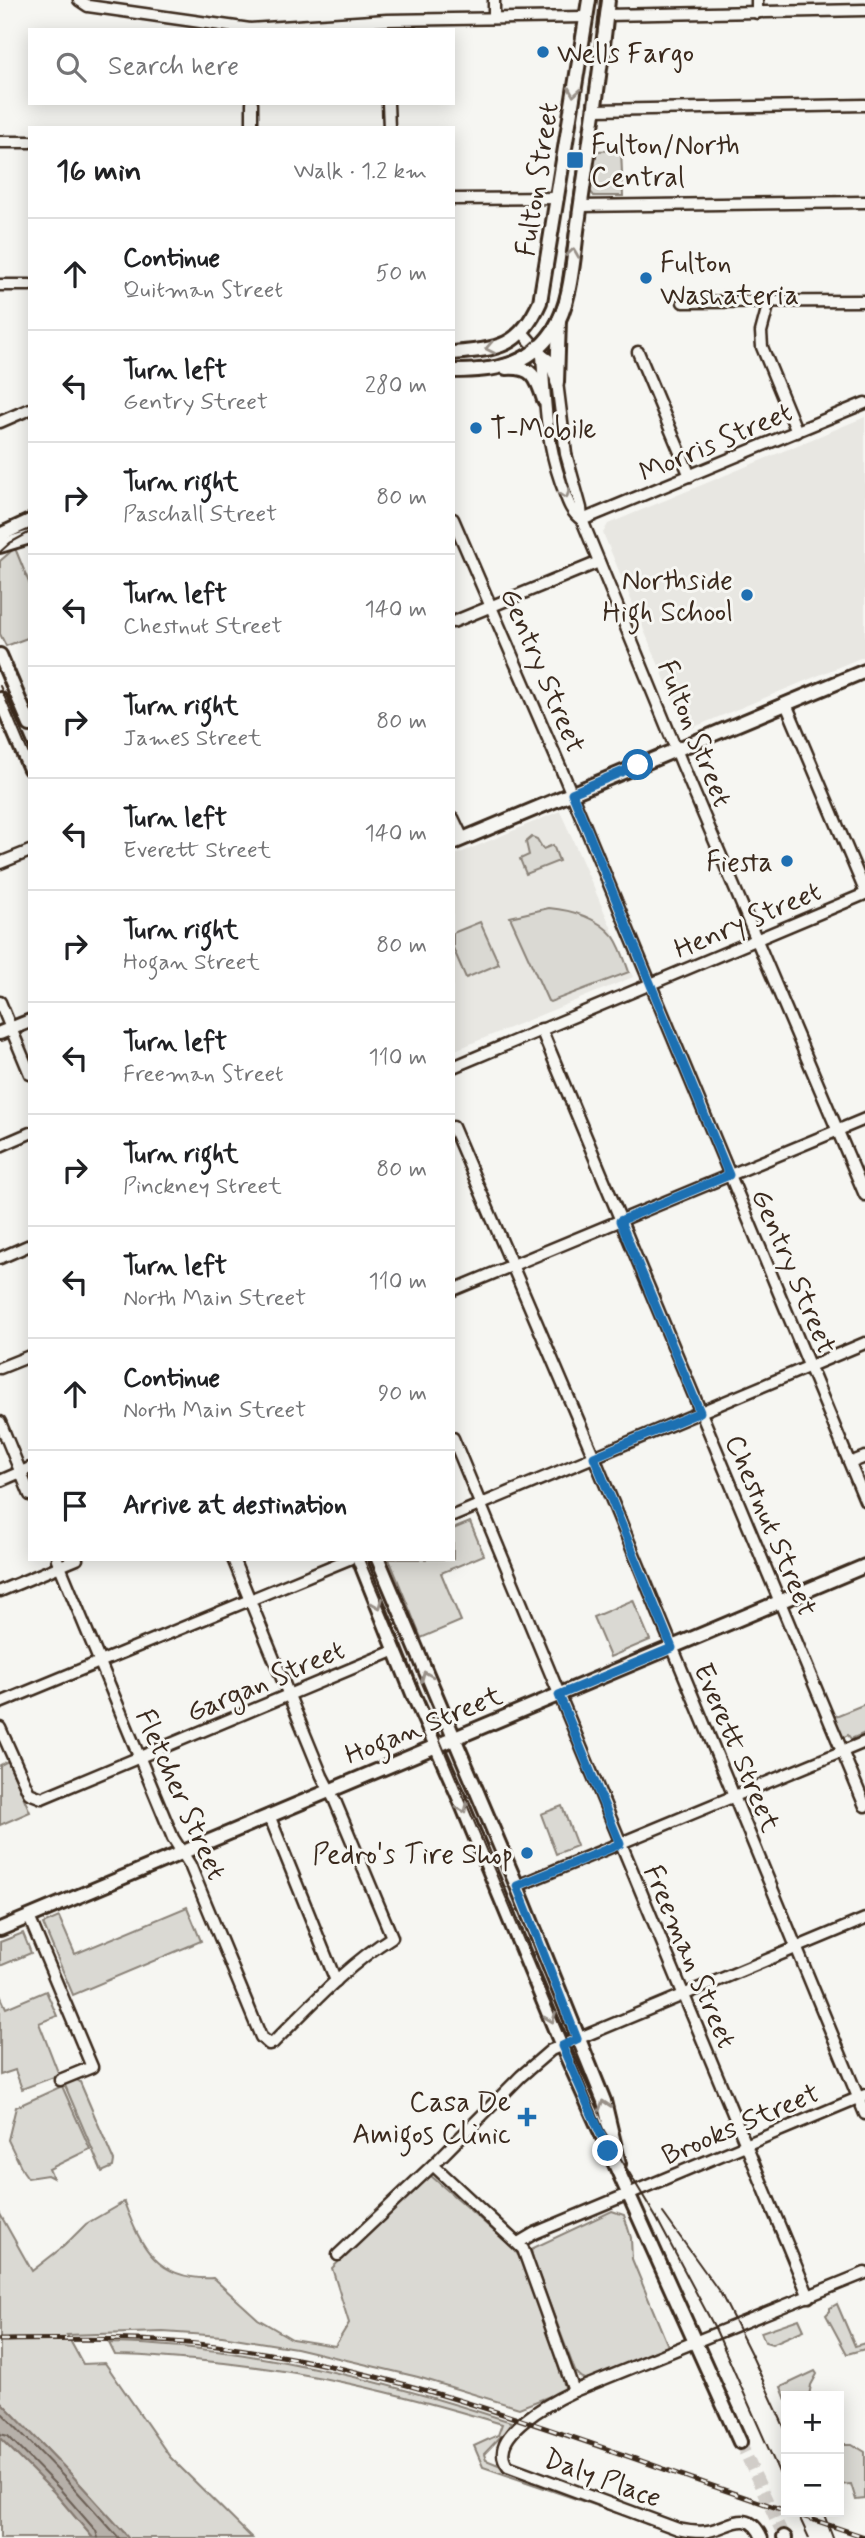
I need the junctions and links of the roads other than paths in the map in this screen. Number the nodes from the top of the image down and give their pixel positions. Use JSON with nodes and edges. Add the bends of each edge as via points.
{"nodes":[{"id":1,"x":79,"y":0,"type":"edge"},
{"id":2,"x":494,"y":0,"type":"edge"},
{"id":3,"x":589,"y":0,"type":"edge"},
{"id":4,"x":608,"y":0,"type":"edge"},
{"id":5,"x":757,"y":0,"type":"edge"},
{"id":6,"x":865,"y":10,"type":"edge"},
{"id":7,"x":757,"y":13,"type":"junction"},
{"id":8,"x":607,"y":15,"type":"junction"},
{"id":9,"x":586,"y":17,"type":"junction"},
{"id":10,"x":494,"y":18,"type":"junction"},
{"id":11,"x":387,"y":25,"type":"edge"},
{"id":12,"x":243,"y":28,"type":"edge"},
{"id":13,"x":284,"y":28,"type":"edge"},
{"id":14,"x":252,"y":105,"type":"edge"},
{"id":15,"x":388,"y":105,"type":"edge"},
{"id":16,"x":865,"y":105,"type":"edge"},
{"id":17,"x":595,"y":110,"type":"junction"},
{"id":18,"x":252,"y":126,"type":"edge"},
{"id":19,"x":389,"y":126,"type":"edge"},
{"id":20,"x":0,"y":142,"type":"edge"},
{"id":21,"x":28,"y":142,"type":"edge"},
{"id":22,"x":558,"y":198,"type":"junction"},
{"id":23,"x":455,"y":199,"type":"edge"},
{"id":24,"x":865,"y":202,"type":"edge"},
{"id":25,"x":580,"y":206,"type":"junction"},
{"id":26,"x":0,"y":285,"type":"edge"},
{"id":27,"x":28,"y":285,"type":"edge"},
{"id":28,"x":865,"y":301,"type":"edge"},
{"id":29,"x":683,"y":302,"type":"dead end"},
{"id":30,"x":769,"y":302,"type":"junction"},
{"id":31,"x":559,"y":320,"type":"junction"},
{"id":32,"x":523,"y":332,"type":"junction"},
{"id":33,"x":455,"y":352,"type":"edge"},
{"id":34,"x":539,"y":352,"type":"junction"},
{"id":35,"x":638,"y":352,"type":"dead end"},
{"id":36,"x":502,"y":368,"type":"junction"},
{"id":37,"x":455,"y":370,"type":"edge"},
{"id":38,"x":557,"y":382,"type":"junction"},
{"id":39,"x":544,"y":400,"type":"junction"},
{"id":40,"x":865,"y":403,"type":"edge"},
{"id":41,"x":28,"y":410,"type":"edge"},
{"id":42,"x":0,"y":422,"type":"edge"},
{"id":43,"x":797,"y":432,"type":"junction"},
{"id":44,"x":566,"y":454,"type":"junction"},
{"id":45,"x":552,"y":456,"type":"junction"},
{"id":46,"x":690,"y":476,"type":"junction"},
{"id":47,"x":582,"y":520,"type":"junction"},
{"id":48,"x":28,"y":522,"type":"edge"},
{"id":49,"x":455,"y":523,"type":"edge"},
{"id":50,"x":0,"y":535,"type":"edge"},
{"id":51,"x":28,"y":538,"type":"edge"},
{"id":52,"x":0,"y":546,"type":"edge"},
{"id":53,"x":599,"y":562,"type":"junction"},
{"id":54,"x":493,"y":606,"type":"junction"},
{"id":55,"x":455,"y":621,"type":"edge"},
{"id":56,"x":0,"y":655,"type":"edge"},
{"id":57,"x":865,"y":671,"type":"edge"},
{"id":58,"x":0,"y":699,"type":"edge"},
{"id":59,"x":786,"y":705,"type":"junction"},
{"id":60,"x":28,"y":720,"type":"edge"},
{"id":61,"x":676,"y":749,"type":"junction"},
{"id":62,"x":28,"y":764,"type":"edge"},
{"id":63,"x":572,"y":793,"type":"junction"},
{"id":64,"x":458,"y":841,"type":"edge"},
{"id":65,"x":28,"y":851,"type":"edge"},
{"id":66,"x":0,"y":863,"type":"edge"},
{"id":67,"x":865,"y":892,"type":"edge"},
{"id":68,"x":756,"y":940,"type":"junction"},
{"id":69,"x":650,"y":984,"type":"junction"},
{"id":70,"x":0,"y":1002,"type":"edge"},
{"id":71,"x":28,"y":1022,"type":"edge"},
{"id":72,"x":541,"y":1029,"type":"junction"},
{"id":73,"x":5,"y":1031,"type":"edge"},
{"id":74,"x":455,"y":1066,"type":"edge"},
{"id":75,"x":28,"y":1071,"type":"edge"},
{"id":76,"x":865,"y":1119,"type":"edge"},
{"id":77,"x":838,"y":1130,"type":"junction"},
{"id":78,"x":455,"y":1132,"type":"edge"},
{"id":79,"x":28,"y":1134,"type":"edge"},
{"id":80,"x":0,"y":1146,"type":"edge"},
{"id":81,"x":729,"y":1175,"type":"junction"},
{"id":82,"x":865,"y":1195,"type":"edge"},
{"id":83,"x":620,"y":1221,"type":"junction"},
{"id":84,"x":28,"y":1246,"type":"edge"},
{"id":85,"x":0,"y":1258,"type":"edge"},
{"id":86,"x":512,"y":1266,"type":"junction"},
{"id":87,"x":455,"y":1289,"type":"edge"},
{"id":88,"x":865,"y":1343,"type":"edge"},
{"id":89,"x":28,"y":1357,"type":"edge"},
{"id":90,"x":810,"y":1365,"type":"junction"},
{"id":91,"x":0,"y":1368,"type":"edge"},
{"id":92,"x":700,"y":1412,"type":"junction"},
{"id":93,"x":0,"y":1422,"type":"edge"},
{"id":94,"x":455,"y":1443,"type":"edge"},
{"id":95,"x":594,"y":1457,"type":"junction"},
{"id":96,"x":865,"y":1457,"type":"edge"},
{"id":97,"x":850,"y":1463,"type":"junction"},
{"id":98,"x":25,"y":1470,"type":"edge"},
{"id":99,"x":0,"y":1481,"type":"edge"},
{"id":100,"x":865,"y":1500,"type":"edge"},
{"id":101,"x":481,"y":1504,"type":"junction"},
{"id":102,"x":455,"y":1515,"type":"edge"},
{"id":103,"x":234,"y":1561,"type":"edge"},
{"id":104,"x":344,"y":1561,"type":"edge"},
{"id":105,"x":360,"y":1561,"type":"edge"},
{"id":106,"x":379,"y":1561,"type":"edge"},
{"id":107,"x":58,"y":1563,"type":"edge"},
{"id":108,"x":865,"y":1566,"type":"edge"},
{"id":109,"x":0,"y":1591,"type":"edge"},
{"id":110,"x":250,"y":1600,"type":"junction"},
{"id":111,"x":779,"y":1602,"type":"junction"},
{"id":112,"x":672,"y":1648,"type":"junction"},
{"id":113,"x":396,"y":1650,"type":"junction"},
{"id":114,"x":100,"y":1663,"type":"junction"},
{"id":115,"x":290,"y":1695,"type":"junction"},
{"id":116,"x":559,"y":1695,"type":"junction"},
{"id":117,"x":0,"y":1703,"type":"edge"},
{"id":118,"x":0,"y":1728,"type":"edge"},
{"id":119,"x":453,"y":1738,"type":"junction"},
{"id":120,"x":865,"y":1742,"type":"edge"},
{"id":121,"x":435,"y":1746,"type":"junction"},
{"id":122,"x":842,"y":1752,"type":"junction"},
{"id":123,"x":139,"y":1758,"type":"junction"},
{"id":124,"x":330,"y":1790,"type":"junction"},
{"id":125,"x":734,"y":1796,"type":"junction"},
{"id":126,"x":865,"y":1806,"type":"edge"},
{"id":127,"x":269,"y":1815,"type":"junction"},
{"id":128,"x":620,"y":1844,"type":"junction"},
{"id":129,"x":181,"y":1851,"type":"junction"},
{"id":130,"x":517,"y":1886,"type":"junction"},
{"id":131,"x":29,"y":1917,"type":"junction"},
{"id":132,"x":865,"y":1919,"type":"edge"},
{"id":133,"x":0,"y":1928,"type":"edge"},
{"id":134,"x":797,"y":1947,"type":"junction"},
{"id":135,"x":335,"y":1981,"type":"junction"},
{"id":136,"x":683,"y":1994,"type":"junction"},
{"id":137,"x":577,"y":2039,"type":"junction"},
{"id":138,"x":562,"y":2046,"type":"junction"},
{"id":139,"x":60,"y":2080,"type":"dead end"},
{"id":140,"x":862,"y":2096,"type":"edge"},
{"id":141,"x":865,"y":2114,"type":"edge"},
{"id":142,"x":747,"y":2144,"type":"junction"},
{"id":143,"x":433,"y":2165,"type":"junction"},
{"id":144,"x":628,"y":2194,"type":"junction"},
{"id":145,"x":518,"y":2244,"type":"junction"},
{"id":146,"x":338,"y":2255,"type":"dead end"},
{"id":147,"x":865,"y":2273,"type":"edge"},
{"id":148,"x":809,"y":2297,"type":"junction"},
{"id":149,"x":695,"y":2343,"type":"junction"},
{"id":150,"x":575,"y":2391,"type":"junction"},
{"id":151,"x":740,"y":2442,"type":"tunnel mouth"},
{"id":152,"x":762,"y":2538,"type":"edge"}],
"edges":[{"from":1,"to":12,"type":"street","via":[[88,6]]},
{"from":2,"to":10,"type":"street"},
{"from":3,"to":9,"type":"main road","name":"Fulton Street"},
{"from":4,"to":8,"type":"main road","name":"Fulton Street"},
{"from":5,"to":7,"type":"street"},
{"from":6,"to":7,"type":"street"},
{"from":7,"to":8,"type":"street"},
{"from":8,"to":17,"type":"main road","name":"Fulton Street"},
{"from":9,"to":10,"type":"street"},
{"from":9,"to":22,"type":"main road","name":"Fulton Street","one_way":true},
{"from":10,"to":11,"type":"street"},
{"from":11,"to":13,"type":"street"},
{"from":14,"to":18,"type":"street"},
{"from":15,"to":19,"type":"street"},
{"from":16,"to":17,"type":"street"},
{"from":17,"to":25,"type":"main road","name":"Fulton Street"},
{"from":20,"to":21,"type":"street"},
{"from":22,"to":23,"type":"street"},
{"from":22,"to":32,"type":"main road","name":"Fulton Street","via":[[540,302]]},
{"from":24,"to":25,"type":"street"},
{"from":31,"to":25,"type":"main road","name":"Fulton Street","one_way":true},
{"from":26,"to":27,"type":"street"},
{"from":28,"to":30,"type":"street"},
{"from":29,"to":30,"type":"street"},
{"from":30,"to":43,"type":"street","via":[[762,347]]},
{"from":31,"to":34,"type":"main road"},
{"from":31,"to":38,"type":"main road"},
{"from":32,"to":33,"type":"main road","one_way":true,"via":[[497,348]]},
{"from":32,"to":34,"type":"street","name":"Fulton Street"},
{"from":34,"to":36,"type":"main road"},
{"from":34,"to":38,"type":"street","name":"Fulton Street","via":[[549,360]]},
{"from":34,"to":39,"type":"street","name":"Fulton Street"},
{"from":35,"to":46,"type":"street"},
{"from":36,"to":37,"type":"main road"},
{"from":36,"to":39,"type":"main road","via":[[519,368],[533,375]]},
{"from":38,"to":44,"type":"street","name":"Fulton Street"},
{"from":39,"to":45,"type":"street","name":"Fulton Street"},
{"from":40,"to":43,"type":"street","name":"Morris Street"},
{"from":41,"to":42,"type":"street"},
{"from":43,"to":46,"type":"street","name":"Morris Street"},
{"from":44,"to":45,"type":"street"},
{"from":44,"to":47,"type":"street","name":"Fulton Street"},
{"from":45,"to":47,"type":"street","name":"Fulton Street","one_way":true,"via":[[572,513]]},
{"from":46,"to":47,"type":"street","name":"Morris Street"},
{"from":47,"to":53,"type":"street","name":"Fulton Street"},
{"from":48,"to":50,"type":"main road"},
{"from":49,"to":54,"type":"street","name":"Gentry Street"},
{"from":51,"to":52,"type":"main road"},
{"from":53,"to":54,"type":"street"},
{"from":53,"to":61,"type":"street","name":"Fulton Street"},
{"from":54,"to":55,"type":"street"},
{"from":54,"to":63,"type":"street","name":"Gentry Street"},
{"from":56,"to":60,"type":"main road"},
{"from":57,"to":59,"type":"main road"},
{"from":58,"to":62,"type":"main road"},
{"from":59,"to":61,"type":"main road"},
{"from":59,"to":67,"type":"street"},
{"from":61,"to":63,"type":"main road"},
{"from":61,"to":68,"type":"street","name":"Fulton Street"},
{"from":63,"to":64,"type":"main road"},
{"from":63,"to":69,"type":"street","name":"Gentry Street"},
{"from":65,"to":66,"type":"street"},
{"from":67,"to":68,"type":"street","name":"Henry Street"},
{"from":68,"to":69,"type":"street","name":"Henry Street"},
{"from":68,"to":77,"type":"street","name":"Fulton Street"},
{"from":69,"to":72,"type":"street","name":"Henry Street"},
{"from":69,"to":81,"type":"street","name":"Gentry Street"},
{"from":70,"to":73,"type":"street"},
{"from":71,"to":73,"type":"main road"},
{"from":72,"to":74,"type":"street","name":"Henry Street"},
{"from":72,"to":83,"type":"street","name":"Chestnut Street"},
{"from":73,"to":75,"type":"street"},
{"from":76,"to":77,"type":"street"},
{"from":77,"to":81,"type":"street"},
{"from":77,"to":82,"type":"street","name":"Fulton Street"},
{"from":78,"to":86,"type":"street","name":"Everett Street"},
{"from":79,"to":80,"type":"street"},
{"from":81,"to":83,"type":"street"},
{"from":81,"to":90,"type":"street","name":"Gentry Street"},
{"from":83,"to":86,"type":"street"},
{"from":83,"to":92,"type":"street","name":"Chestnut Street"},
{"from":84,"to":85,"type":"street"},
{"from":86,"to":87,"type":"street"},
{"from":86,"to":95,"type":"street","name":"Everett Street"},
{"from":88,"to":90,"type":"street"},
{"from":89,"to":91,"type":"street"},
{"from":90,"to":92,"type":"street"},
{"from":90,"to":97,"type":"street","name":"Gentry Street"},
{"from":92,"to":95,"type":"street"},
{"from":92,"to":111,"type":"street","name":"Chestnut Street"},
{"from":93,"to":98,"type":"street"},
{"from":94,"to":101,"type":"street","name":"Freeman Street"},
{"from":95,"to":101,"type":"street"},
{"from":95,"to":112,"type":"street","name":"Everett Street"},
{"from":96,"to":97,"type":"street"},
{"from":97,"to":100,"type":"street","name":"Gentry Street"},
{"from":98,"to":99,"type":"street"},
{"from":101,"to":102,"type":"street"},
{"from":101,"to":116,"type":"street","name":"Freeman Street"},
{"from":103,"to":110,"type":"street"},
{"from":104,"to":110,"type":"street"},
{"from":105,"to":113,"type":"main road","one_way":true},
{"from":119,"to":106,"type":"main road","one_way":true},
{"from":107,"to":109,"type":"street"},
{"from":107,"to":114,"type":"street","name":"Fletcher Street"},
{"from":108,"to":111,"type":"main road","name":"Hogan Street"},
{"from":110,"to":114,"type":"street"},
{"from":110,"to":115,"type":"street"},
{"from":111,"to":112,"type":"main road","name":"Hogan Street"},
{"from":111,"to":122,"type":"street","name":"Chestnut Street"},
{"from":112,"to":116,"type":"main road","name":"Hogan Street"},
{"from":112,"to":125,"type":"street","name":"Everett Street"},
{"from":113,"to":115,"type":"street","name":"Gargan Street"},
{"from":113,"to":121,"type":"main road"},
{"from":114,"to":117,"type":"street"},
{"from":114,"to":123,"type":"street","name":"Fletcher Street"},
{"from":115,"to":123,"type":"street","name":"Gargan Street"},
{"from":115,"to":124,"type":"street"},
{"from":116,"to":119,"type":"main road","name":"Hogan Street"},
{"from":116,"to":128,"type":"street","name":"Freeman Street"},
{"from":118,"to":123,"type":"street","name":"Gargan Street","via":[[34,1796],[47,1796]]},
{"from":119,"to":121,"type":"main road","name":"Hogan Street"},
{"from":119,"to":130,"type":"main road"},
{"from":120,"to":122,"type":"street"},
{"from":121,"to":124,"type":"main road","name":"Hogan Street"},
{"from":121,"to":138,"type":"main road","one_way":true},
{"from":122,"to":125,"type":"street"},
{"from":122,"to":126,"type":"street","name":"Chestnut Street"},
{"from":123,"to":129,"type":"street","name":"Fletcher Street"},
{"from":124,"to":127,"type":"main road","name":"Hogan Street"},
{"from":124,"to":135,"type":"street","via":[[392,1937]]},
{"from":125,"to":128,"type":"street"},
{"from":125,"to":134,"type":"street","name":"Everett Street"},
{"from":127,"to":129,"type":"main road","name":"Hogan Street"},
{"from":127,"to":135,"type":"street"},
{"from":128,"to":130,"type":"street"},
{"from":128,"to":136,"type":"street","name":"Freeman Street"},
{"from":129,"to":131,"type":"main road","name":"Hogan Street"},
{"from":129,"to":135,"type":"street","name":"Fletcher Street","via":[[261,2037],[269,2044]]},
{"from":130,"to":137,"type":"main road"},
{"from":131,"to":133,"type":"main road","name":"Hogan Street"},
{"from":131,"to":139,"type":"street","via":[[92,2067]]},
{"from":132,"to":134,"type":"street"},
{"from":134,"to":136,"type":"street"},
{"from":134,"to":140,"type":"street","name":"Everett Street"},
{"from":136,"to":137,"type":"street"},
{"from":136,"to":142,"type":"street","name":"Freeman Street"},
{"from":137,"to":138,"type":"street"},
{"from":144,"to":137,"type":"main road","one_way":true,"via":[[604,2101]]},
{"from":138,"to":143,"type":"street","via":[[541,2057]]},
{"from":138,"to":144,"type":"main road"},
{"from":140,"to":141,"type":"street","name":"Everett Street"},
{"from":140,"to":142,"type":"street","name":"Brooks Street"},
{"from":142,"to":144,"type":"street","name":"Brooks Street"},
{"from":142,"to":148,"type":"street","name":"Freeman Street"},
{"from":143,"to":145,"type":"street"},
{"from":143,"to":146,"type":"street"},
{"from":144,"to":145,"type":"street","name":"Brooks Street","via":[[535,2232]]},
{"from":144,"to":149,"type":"main road"},
{"from":145,"to":150,"type":"street"},
{"from":147,"to":148,"type":"street"},
{"from":148,"to":149,"type":"street"},
{"from":149,"to":150,"type":"street"},
{"from":149,"to":151,"type":"main road"},
{"from":150,"to":152,"type":"street","name":"Daly Place","via":[[524,2421],[505,2446],[505,2462],[678,2529],[706,2532],[741,2520],[751,2523]]}]}
